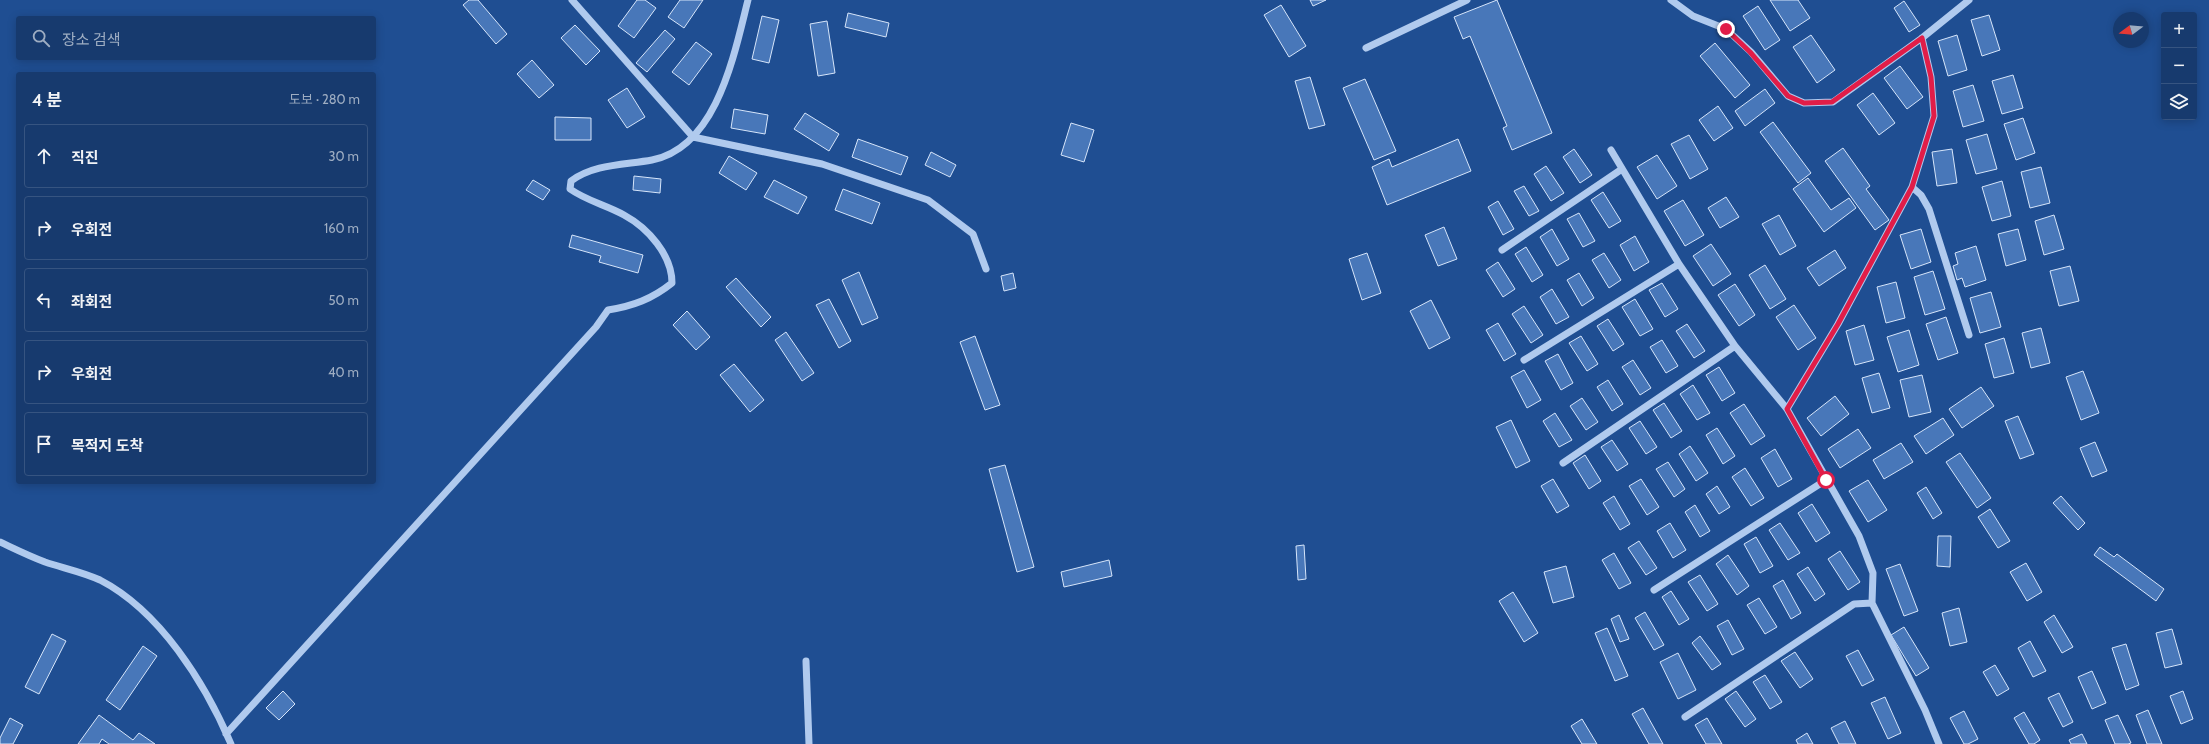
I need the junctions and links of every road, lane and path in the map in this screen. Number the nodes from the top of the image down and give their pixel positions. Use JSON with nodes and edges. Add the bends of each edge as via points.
{"nodes":[{"id":1,"x":572,"y":0,"type":"edge"},
{"id":2,"x":748,"y":0,"type":"edge"},
{"id":3,"x":1467,"y":0,"type":"edge"},
{"id":4,"x":1671,"y":0,"type":"edge"},
{"id":5,"x":1970,"y":0,"type":"edge"},
{"id":6,"x":1922,"y":38,"type":"junction"},
{"id":7,"x":1366,"y":48,"type":"dead end"},
{"id":8,"x":693,"y":137,"type":"junction"},
{"id":9,"x":1611,"y":150,"type":"dead end"},
{"id":10,"x":1622,"y":169,"type":"junction"},
{"id":11,"x":1912,"y":187,"type":"junction"},
{"id":12,"x":1502,"y":250,"type":"dead end"},
{"id":13,"x":1679,"y":264,"type":"junction"},
{"id":14,"x":986,"y":269,"type":"dead end"},
{"id":15,"x":1969,"y":335,"type":"dead end"},
{"id":16,"x":1735,"y":346,"type":"junction"},
{"id":17,"x":1524,"y":360,"type":"dead end"},
{"id":18,"x":1787,"y":409,"type":"junction"},
{"id":19,"x":1563,"y":463,"type":"dead end"},
{"id":20,"x":1826,"y":480,"type":"junction"},
{"id":21,"x":0,"y":542,"type":"edge"},
{"id":22,"x":1654,"y":590,"type":"dead end"},
{"id":23,"x":1872,"y":602,"type":"junction"},
{"id":24,"x":806,"y":661,"type":"dead end"},
{"id":25,"x":1685,"y":717,"type":"dead end"},
{"id":26,"x":226,"y":734,"type":"junction"},
{"id":27,"x":231,"y":744,"type":"edge"},
{"id":28,"x":809,"y":744,"type":"edge"},
{"id":29,"x":1939,"y":744,"type":"edge"}],
"edges":[{"from":1,"to":8,"type":"street"},
{"from":2,"to":8,"type":"street","via":[[720,98]]},
{"from":3,"to":7,"type":"street"},
{"from":4,"to":6,"type":"street","via":[[1693,16],[1726,29],[1788,96],[1804,103],[1832,102]]},
{"from":5,"to":6,"type":"street"},
{"from":6,"to":11,"type":"street","via":[[1931,77],[1934,116]]},
{"from":8,"to":14,"type":"street","via":[[822,164],[928,200],[973,234]]},
{"from":8,"to":26,"type":"street","via":[[666,157],[603,167],[582,173],[571,181],[570,190],[625,215],[656,241],[672,269],[672,283],[645,301],[608,310],[596,327]]},
{"from":9,"to":10,"type":"street"},
{"from":10,"to":12,"type":"street"},
{"from":10,"to":13,"type":"street"},
{"from":11,"to":15,"type":"street","via":[[1921,195],[1929,209]]},
{"from":11,"to":18,"type":"street","via":[[1838,324]]},
{"from":13,"to":16,"type":"street"},
{"from":13,"to":17,"type":"street"},
{"from":16,"to":18,"type":"street"},
{"from":16,"to":19,"type":"street"},
{"from":18,"to":20,"type":"street"},
{"from":20,"to":22,"type":"street"},
{"from":20,"to":23,"type":"street","via":[[1859,536],[1874,573]]},
{"from":21,"to":26,"type":"street","via":[[42,561],[99,580],[128,597],[199,679]]},
{"from":23,"to":25,"type":"street","via":[[1854,604]]},
{"from":23,"to":29,"type":"street"},
{"from":24,"to":28,"type":"street"},
{"from":26,"to":27,"type":"street"}]}
